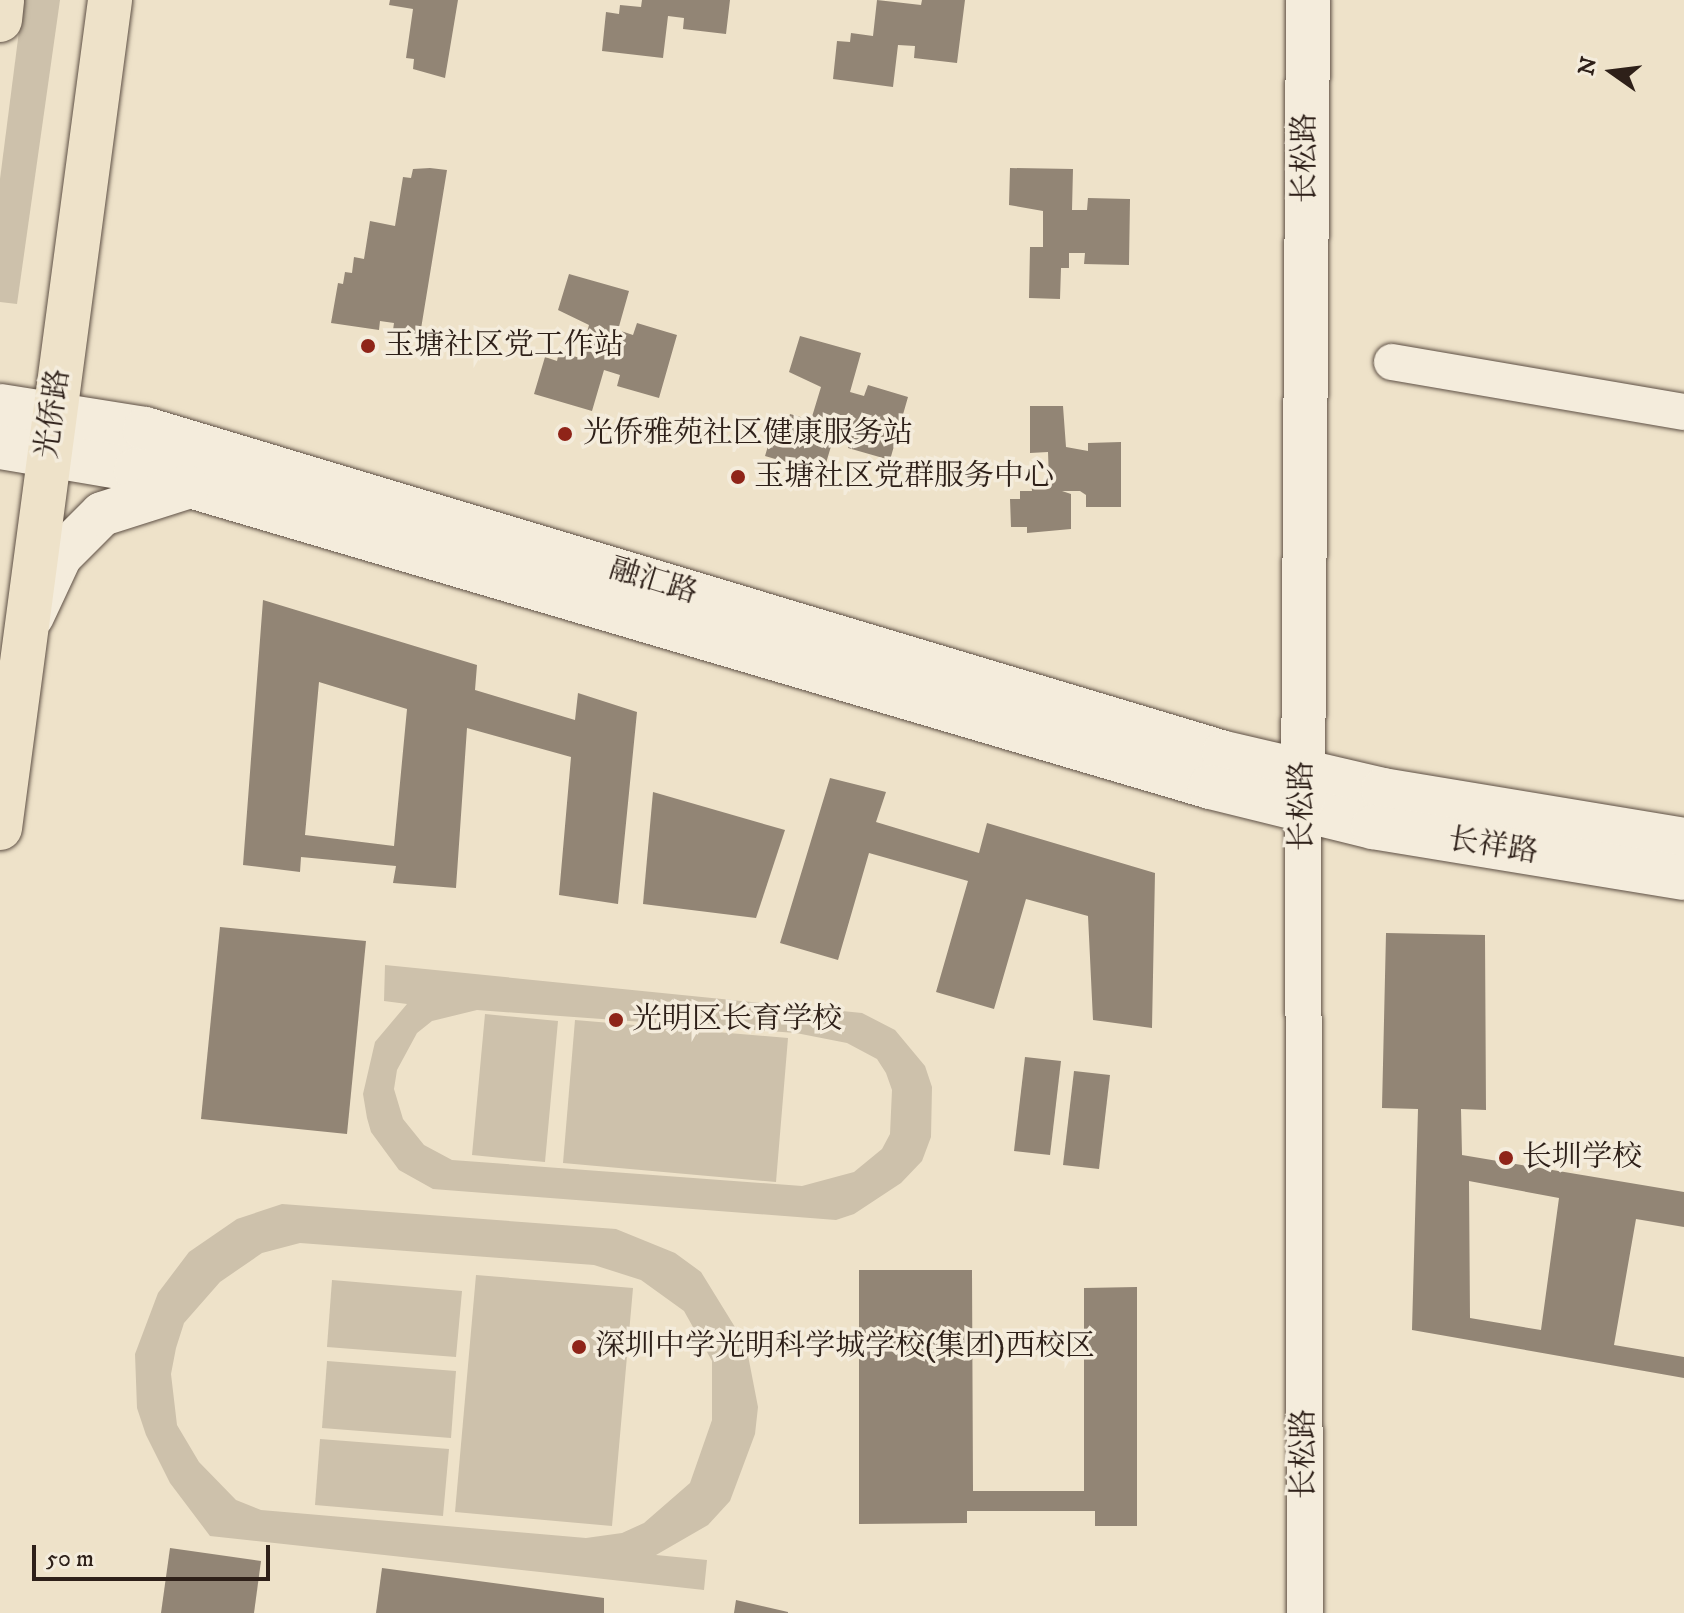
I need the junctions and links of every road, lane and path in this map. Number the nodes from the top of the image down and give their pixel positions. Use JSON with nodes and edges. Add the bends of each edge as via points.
{"nodes":[{"id":1,"x":2,"y":0,"type":"edge"},
{"id":2,"x":110,"y":0,"type":"edge"},
{"id":3,"x":1308,"y":0,"type":"edge"},
{"id":4,"x":0,"y":20,"type":"edge"},
{"id":5,"x":1392,"y":362,"type":"dead end"},
{"id":6,"x":0,"y":406,"type":"edge"},
{"id":7,"x":1684,"y":412,"type":"edge"},
{"id":8,"x":52,"y":435,"type":"junction"},
{"id":9,"x":0,"y":447,"type":"edge"},
{"id":10,"x":191,"y":487,"type":"junction"},
{"id":11,"x":26,"y":633,"type":"junction"},
{"id":12,"x":1303,"y":791,"type":"junction"},
{"id":13,"x":0,"y":828,"type":"edge"},
{"id":14,"x":1684,"y":840,"type":"edge"},
{"id":15,"x":1684,"y":878,"type":"edge"},
{"id":16,"x":1305,"y":1613,"type":"edge"}],
"edges":[{"from":1,"to":4,"type":"main road"},
{"from":2,"to":8,"type":"main road","name":"光侨路"},
{"from":3,"to":12,"type":"street","name":"长松路"},
{"from":5,"to":7,"type":"street"},
{"from":6,"to":8,"type":"street","name":"融汇路"},
{"from":8,"to":9,"type":"street","name":"融汇路"},
{"from":8,"to":10,"type":"street","name":"融汇路"},
{"from":8,"to":11,"type":"main road","name":"光侨路"},
{"from":8,"to":12,"type":"street","name":"融汇路","via":[[145,429],[1224,753]]},
{"from":10,"to":11,"type":"street","via":[[121,504],[84,529],[60,556]]},
{"from":10,"to":12,"type":"street","name":"融汇路","via":[[1195,783]]},
{"from":11,"to":13,"type":"main road","name":"光侨路"},
{"from":12,"to":14,"type":"street","via":[[1383,790]]},
{"from":12,"to":15,"type":"street","name":"长祥路","via":[[1373,827]]},
{"from":12,"to":16,"type":"street","name":"长松路"}]}
